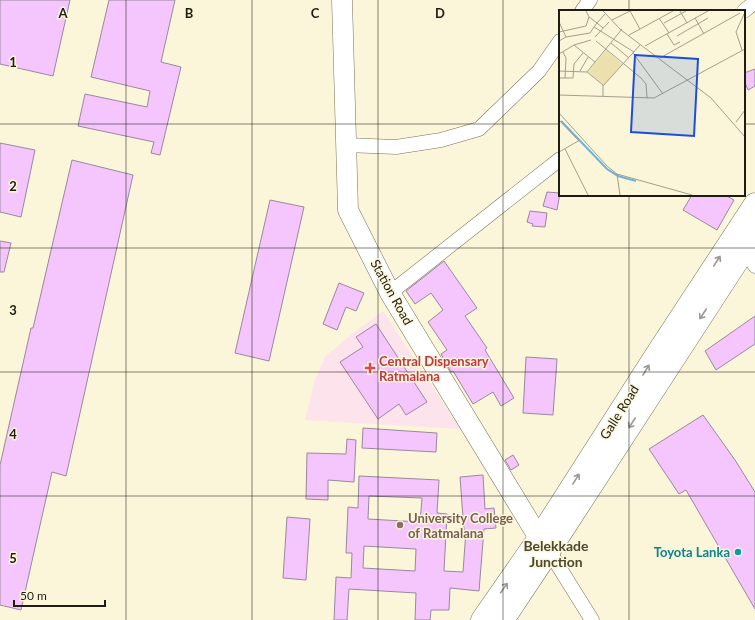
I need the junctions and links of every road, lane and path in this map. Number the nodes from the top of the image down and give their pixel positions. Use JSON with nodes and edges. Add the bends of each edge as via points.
{"nodes":[{"id":1,"x":342,"y":0,"type":"edge"},
{"id":2,"x":590,"y":0,"type":"edge"},
{"id":3,"x":755,"y":2,"type":"edge"},
{"id":4,"x":583,"y":10,"type":"edge"},
{"id":5,"x":745,"y":10,"type":"edge"},
{"id":6,"x":559,"y":42,"type":"edge"},
{"id":7,"x":346,"y":145,"type":"junction"},
{"id":8,"x":559,"y":160,"type":"edge"},
{"id":9,"x":755,"y":204,"type":"edge"},
{"id":10,"x":752,"y":250,"type":"edge"},
{"id":11,"x":390,"y":293,"type":"junction"},
{"id":12,"x":544,"y":545,"type":"junction"},
{"id":13,"x":482,"y":620,"type":"edge"},
{"id":14,"x":503,"y":620,"type":"edge"},
{"id":15,"x":592,"y":620,"type":"edge"}],
"edges":[{"from":1,"to":7,"type":"street","name":"Station Road"},
{"from":2,"to":4,"type":"street"},
{"from":3,"to":5,"type":"street"},
{"from":6,"to":7,"type":"street","via":[[538,71],[479,129],[441,140],[396,147]]},
{"from":7,"to":11,"type":"street","name":"Station Road","via":[[348,210]]},
{"from":8,"to":11,"type":"street"},
{"from":12,"to":9,"type":"highway","name":"Galle Road","one_way":true,"via":[[656,354]]},
{"from":10,"to":12,"type":"highway","name":"Galle Road","one_way":true},
{"from":11,"to":12,"type":"street","name":"Station Road"},
{"from":13,"to":12,"type":"highway","name":"Galle Road","one_way":true},
{"from":12,"to":14,"type":"highway","name":"Galle Road"},
{"from":12,"to":15,"type":"street"}]}
